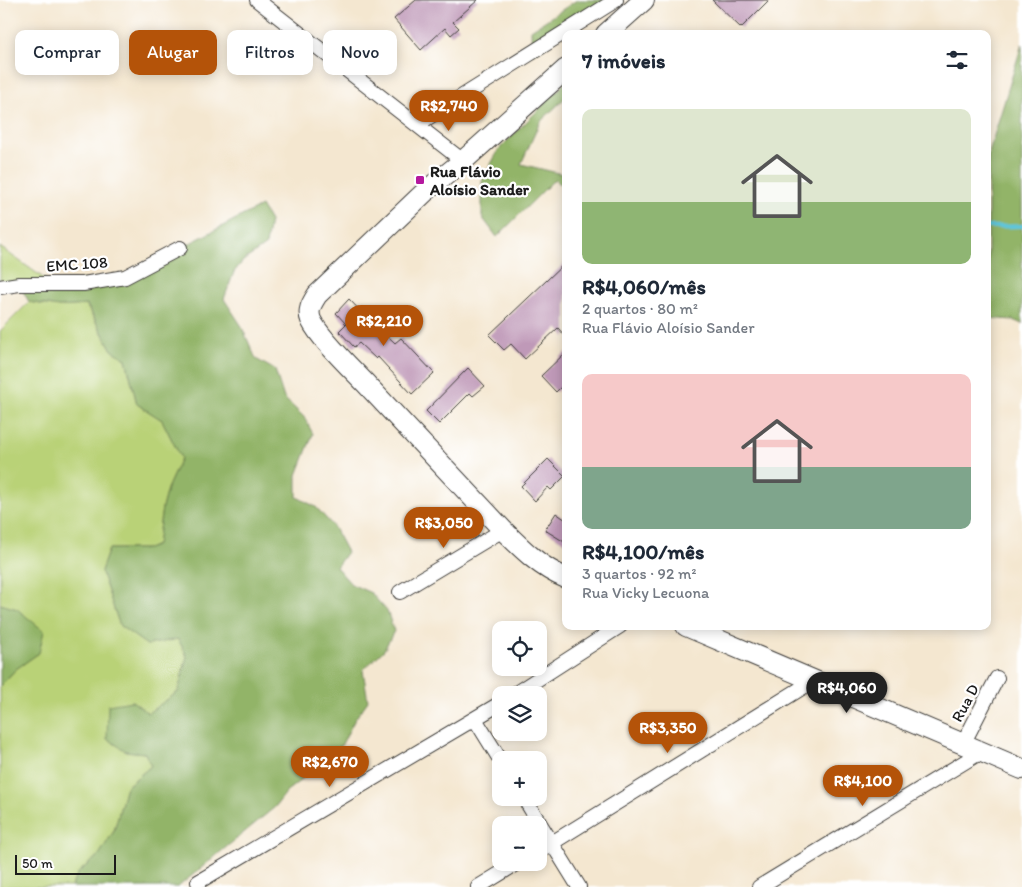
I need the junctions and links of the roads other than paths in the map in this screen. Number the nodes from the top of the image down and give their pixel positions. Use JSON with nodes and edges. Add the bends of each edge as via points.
{"nodes":[{"id":1,"x":257,"y":0,"type":"edge"},
{"id":2,"x":616,"y":0,"type":"edge"},
{"id":3,"x":641,"y":3,"type":"edge"},
{"id":4,"x":568,"y":30,"type":"edge"},
{"id":5,"x":611,"y":30,"type":"edge"},
{"id":6,"x":562,"y":34,"type":"edge"},
{"id":7,"x":562,"y":73,"type":"edge"},
{"id":8,"x":418,"y":124,"type":"junction"},
{"id":9,"x":463,"y":161,"type":"junction"},
{"id":10,"x":180,"y":248,"type":"dead end"},
{"id":11,"x":0,"y":287,"type":"edge"},
{"id":12,"x":504,"y":530,"type":"junction"},
{"id":13,"x":562,"y":576,"type":"edge"},
{"id":14,"x":400,"y":592,"type":"dead end"},
{"id":15,"x":614,"y":630,"type":"edge"},
{"id":16,"x":695,"y":630,"type":"edge"},
{"id":17,"x":997,"y":678,"type":"dead end"},
{"id":18,"x":813,"y":681,"type":"junction"},
{"id":19,"x":527,"y":686,"type":"edge"},
{"id":20,"x":492,"y":709,"type":"edge"},
{"id":21,"x":476,"y":719,"type":"junction"},
{"id":22,"x":963,"y":744,"type":"junction"},
{"id":23,"x":495,"y":751,"type":"edge"},
{"id":24,"x":981,"y":752,"type":"junction"},
{"id":25,"x":1022,"y":769,"type":"edge"},
{"id":26,"x":529,"y":806,"type":"edge"},
{"id":27,"x":552,"y":843,"type":"junction"},
{"id":28,"x":547,"y":846,"type":"edge"},
{"id":29,"x":504,"y":871,"type":"edge"},
{"id":30,"x":198,"y":882,"type":"dead end"},
{"id":31,"x":478,"y":887,"type":"edge"},
{"id":32,"x":579,"y":887,"type":"edge"},
{"id":33,"x":759,"y":887,"type":"edge"}],
"edges":[{"from":1,"to":8,"type":"street"},
{"from":2,"to":4,"type":"street"},
{"from":3,"to":5,"type":"street"},
{"from":6,"to":8,"type":"street"},
{"from":7,"to":9,"type":"street"},
{"from":8,"to":9,"type":"street"},
{"from":9,"to":12,"type":"street","via":[[427,190],[317,296],[310,311],[318,331],[345,362]]},
{"from":10,"to":11,"type":"street","name":"EMC 108","via":[[125,277],[83,284]]},
{"from":12,"to":13,"type":"street","via":[[538,562]]},
{"from":12,"to":14,"type":"street"},
{"from":15,"to":19,"type":"street"},
{"from":16,"to":18,"type":"street"},
{"from":17,"to":22,"type":"street","name":"Rua D"},
{"from":18,"to":22,"type":"street"},
{"from":18,"to":27,"type":"street"},
{"from":20,"to":21,"type":"street"},
{"from":21,"to":23,"type":"street"},
{"from":21,"to":30,"type":"street"},
{"from":22,"to":24,"type":"street"},
{"from":24,"to":25,"type":"street"},
{"from":24,"to":33,"type":"street"},
{"from":26,"to":27,"type":"street"},
{"from":27,"to":28,"type":"street"},
{"from":27,"to":32,"type":"street"},
{"from":29,"to":31,"type":"street"}]}
